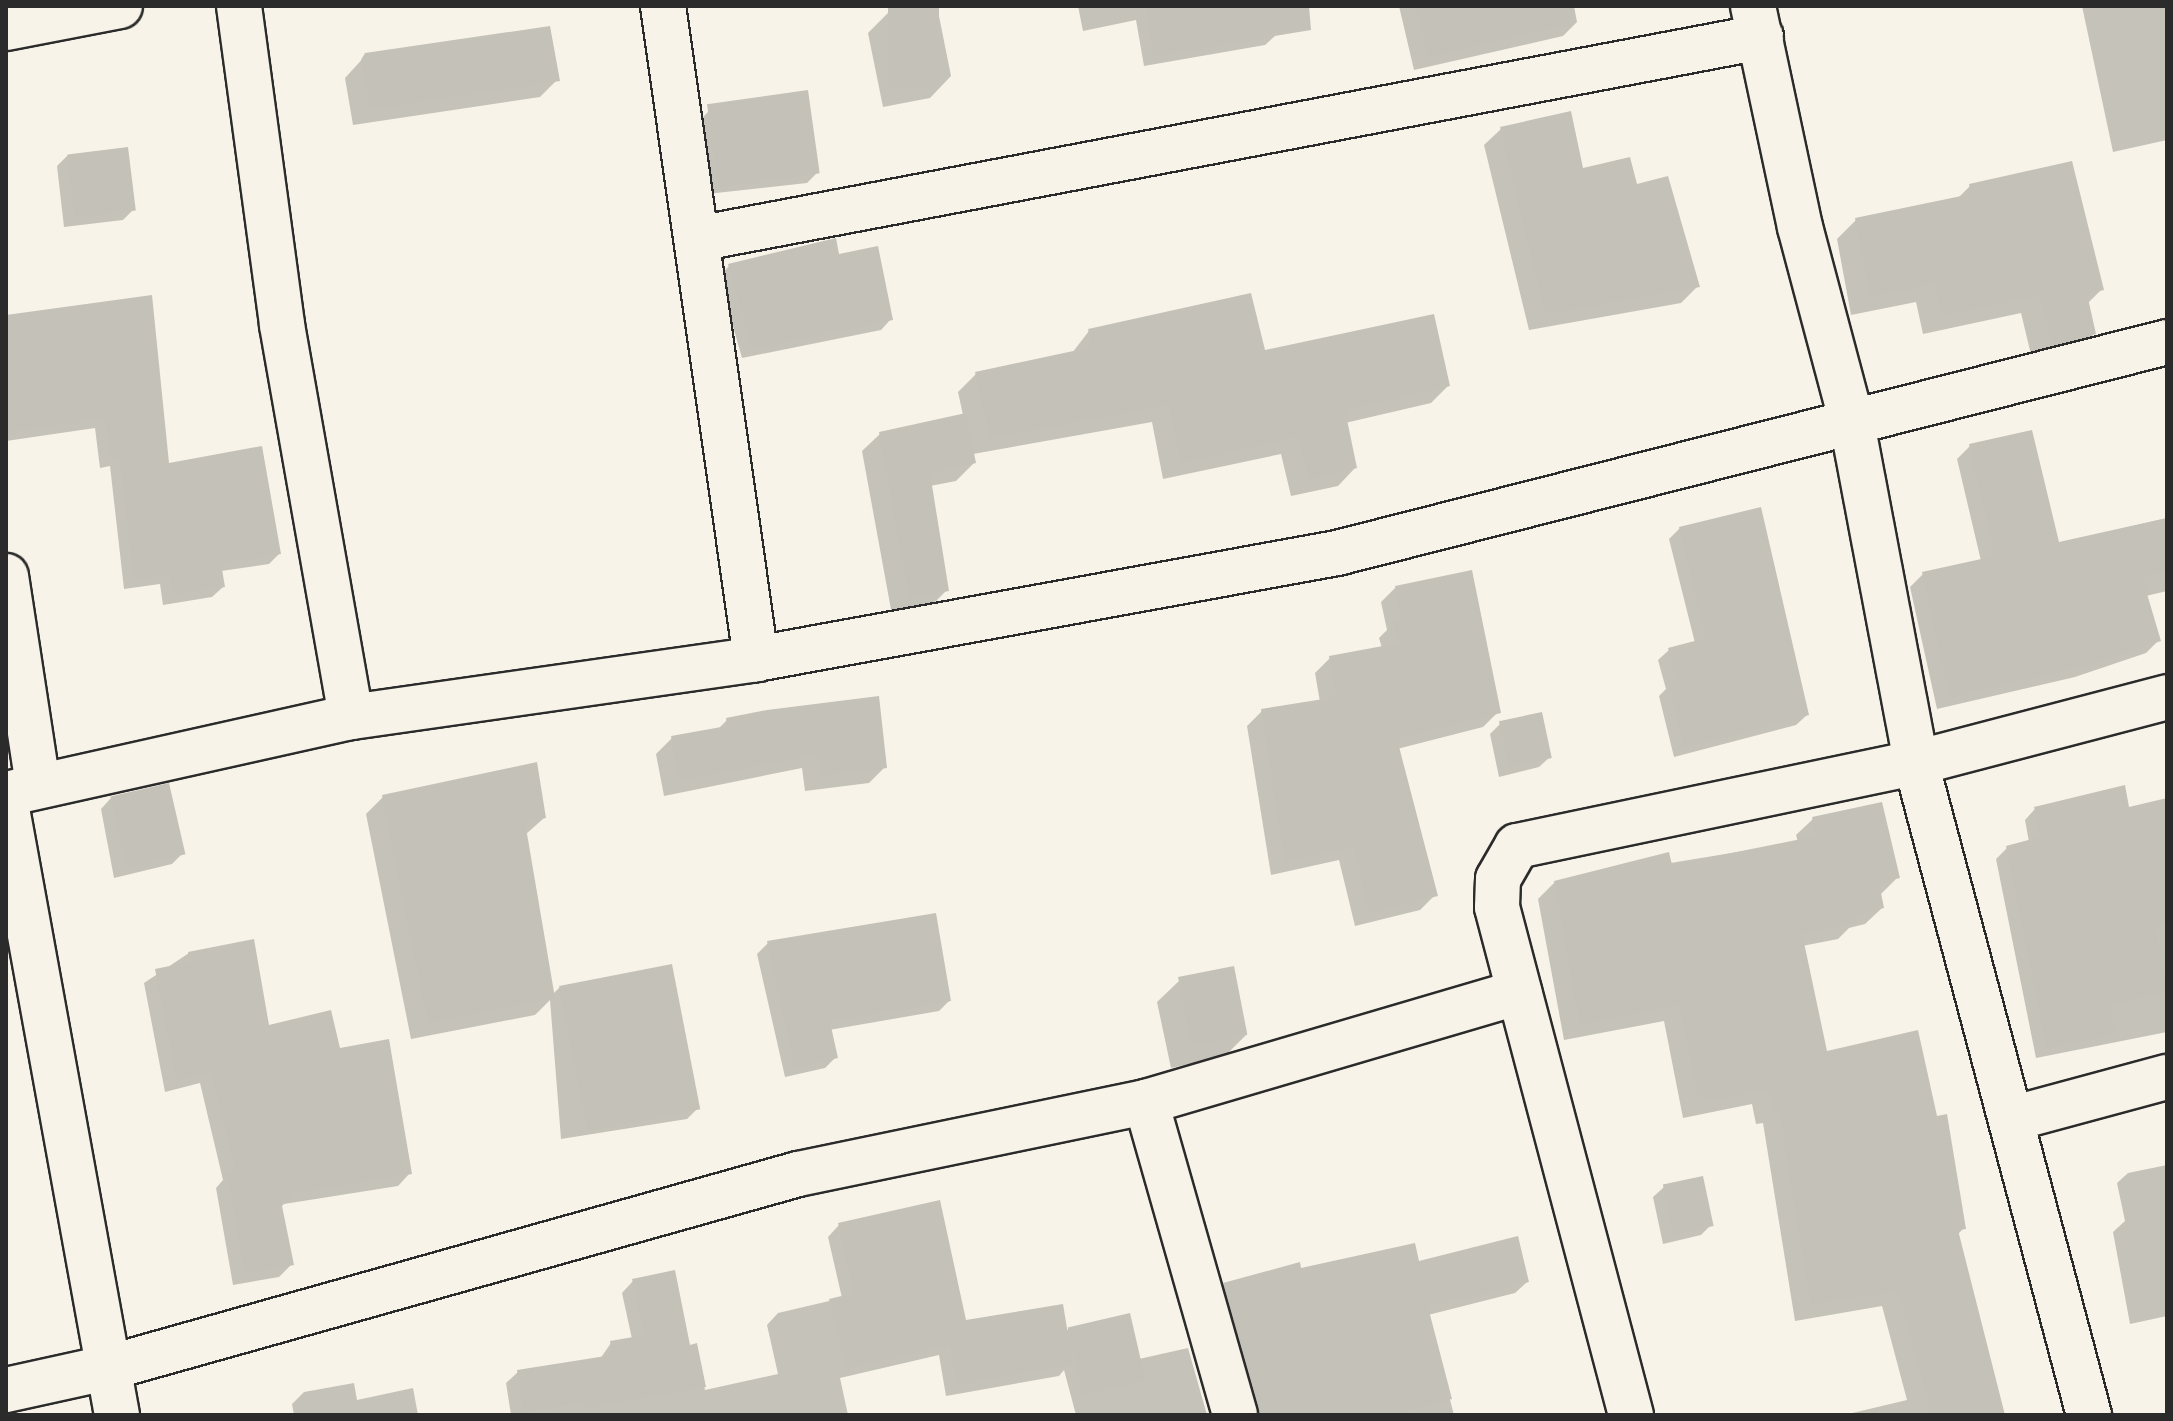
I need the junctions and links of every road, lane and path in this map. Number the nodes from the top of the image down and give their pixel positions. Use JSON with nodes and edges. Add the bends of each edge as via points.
{"nodes":[{"id":1,"x":120,"y":6,"type":"edge"},
{"id":2,"x":239,"y":6,"type":"edge"},
{"id":3,"x":663,"y":6,"type":"edge"},
{"id":4,"x":1757,"y":22,"type":"edge"},
{"id":5,"x":6,"y":28,"type":"edge"},
{"id":6,"x":697,"y":239,"type":"junction"},
{"id":7,"x":2167,"y":342,"type":"edge"},
{"id":8,"x":1852,"y":423,"type":"junction"},
{"id":9,"x":6,"y":576,"type":"edge"},
{"id":10,"x":756,"y":659,"type":"junction"},
{"id":11,"x":2167,"y":697,"type":"edge"},
{"id":12,"x":351,"y":717,"type":"junction"},
{"id":13,"x":1916,"y":763,"type":"junction"},
{"id":14,"x":17,"y":794,"type":"edge"},
{"id":15,"x":1519,"y":992,"type":"junction"},
{"id":16,"x":2167,"y":1077,"type":"edge"},
{"id":17,"x":1146,"y":1102,"type":"junction"},
{"id":18,"x":2011,"y":1119,"type":"junction"},
{"id":19,"x":111,"y":1367,"type":"junction"},
{"id":20,"x":6,"y":1390,"type":"edge"},
{"id":21,"x":117,"y":1415,"type":"edge"},
{"id":22,"x":1235,"y":1415,"type":"edge"},
{"id":23,"x":1631,"y":1415,"type":"edge"},
{"id":24,"x":2089,"y":1415,"type":"edge"}],
"edges":[{"from":1,"to":5,"type":"street"},
{"from":2,"to":12,"type":"street","via":[[282,325]]},
{"from":3,"to":6,"type":"street"},
{"from":4,"to":6,"type":"street"},
{"from":4,"to":8,"type":"street","via":[[1800,227]]},
{"from":6,"to":10,"type":"street"},
{"from":7,"to":8,"type":"street"},
{"from":8,"to":10,"type":"street","via":[[1337,553]]},
{"from":8,"to":13,"type":"street"},
{"from":9,"to":14,"type":"street"},
{"from":10,"to":12,"type":"street"},
{"from":11,"to":13,"type":"street"},
{"from":12,"to":14,"type":"street"},
{"from":13,"to":15,"type":"street","via":[[1517,846],[1498,879],[1497,907]]},
{"from":13,"to":18,"type":"street"},
{"from":14,"to":19,"type":"street"},
{"from":15,"to":17,"type":"street"},
{"from":15,"to":23,"type":"street"},
{"from":16,"to":18,"type":"street"},
{"from":17,"to":19,"type":"street","via":[[798,1174]]},
{"from":17,"to":22,"type":"street"},
{"from":18,"to":24,"type":"street"},
{"from":19,"to":20,"type":"street"},
{"from":19,"to":21,"type":"street"}]}
